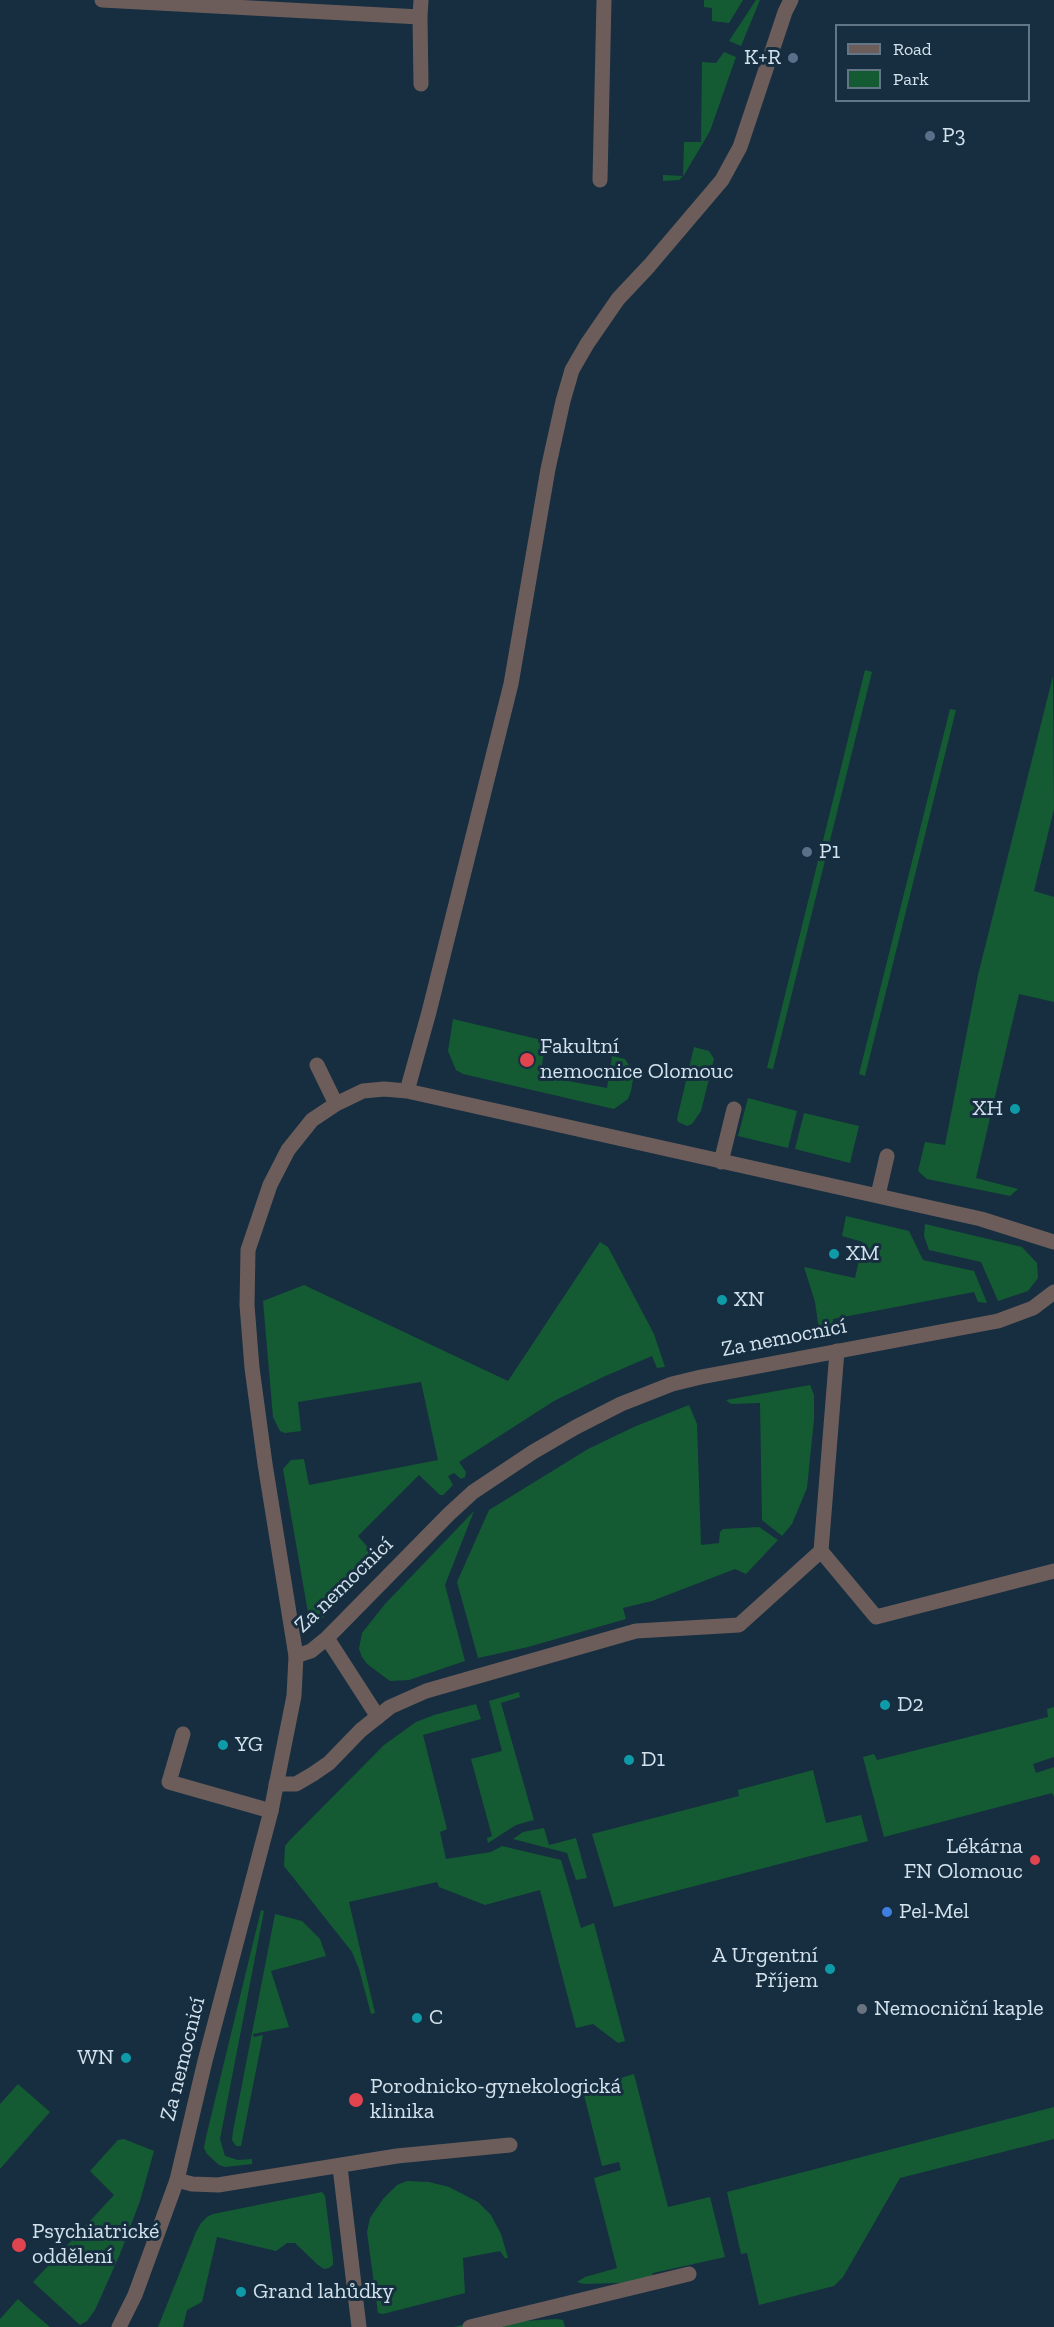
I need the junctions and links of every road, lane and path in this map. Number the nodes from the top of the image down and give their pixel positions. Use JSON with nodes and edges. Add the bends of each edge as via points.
{"nodes":[{"id":1,"x":102,"y":0,"type":"edge"},
{"id":2,"x":422,"y":0,"type":"edge"},
{"id":3,"x":604,"y":0,"type":"edge"},
{"id":4,"x":791,"y":0,"type":"edge"},
{"id":5,"x":420,"y":17,"type":"junction"},
{"id":6,"x":421,"y":84,"type":"dead end"},
{"id":7,"x":600,"y":180,"type":"dead end"},
{"id":8,"x":318,"y":1065,"type":"dead end"},
{"id":9,"x":408,"y":1091,"type":"junction"},
{"id":10,"x":336,"y":1104,"type":"junction"},
{"id":11,"x":734,"y":1109,"type":"dead end"},
{"id":12,"x":887,"y":1156,"type":"dead end"},
{"id":13,"x":721,"y":1162,"type":"junction"},
{"id":14,"x":878,"y":1195,"type":"junction"},
{"id":15,"x":1054,"y":1242,"type":"edge"},
{"id":16,"x":1054,"y":1292,"type":"edge"},
{"id":17,"x":837,"y":1351,"type":"junction"},
{"id":18,"x":821,"y":1551,"type":"junction"},
{"id":19,"x":1054,"y":1571,"type":"edge"},
{"id":20,"x":327,"y":1638,"type":"junction"},
{"id":21,"x":296,"y":1656,"type":"junction"},
{"id":22,"x":378,"y":1717,"type":"junction"},
{"id":23,"x":183,"y":1734,"type":"dead end"},
{"id":24,"x":276,"y":1784,"type":"junction"},
{"id":25,"x":271,"y":1811,"type":"junction"},
{"id":26,"x":510,"y":2145,"type":"dead end"},
{"id":27,"x":340,"y":2167,"type":"junction"},
{"id":28,"x":177,"y":2180,"type":"junction"},
{"id":29,"x":689,"y":2274,"type":"dead end"},
{"id":30,"x":119,"y":2327,"type":"edge"},
{"id":31,"x":359,"y":2327,"type":"edge"},
{"id":32,"x":470,"y":2327,"type":"edge"}],
"edges":[{"from":1,"to":5,"type":"street"},
{"from":2,"to":5,"type":"street"},
{"from":3,"to":7,"type":"street"},
{"from":4,"to":9,"type":"street","via":[[740,147],[722,180],[618,299],[572,370],[548,469],[511,684]]},
{"from":5,"to":6,"type":"street"},
{"from":8,"to":10,"type":"street"},
{"from":9,"to":10,"type":"street","via":[[363,1091]]},
{"from":9,"to":13,"type":"street"},
{"from":10,"to":21,"type":"street","via":[[312,1120],[288,1150],[264,1199],[247,1259],[252,1368]]},
{"from":11,"to":13,"type":"street"},
{"from":12,"to":14,"type":"street"},
{"from":13,"to":14,"type":"street"},
{"from":14,"to":15,"type":"street","via":[[981,1219]]},
{"from":16,"to":17,"type":"street","name":"Za nemocnicí","via":[[1033,1308],[998,1321]]},
{"from":17,"to":18,"type":"street"},
{"from":17,"to":20,"type":"street","name":"Za nemocnicí","via":[[672,1384],[576,1427],[473,1492]]},
{"from":18,"to":19,"type":"street","via":[[876,1617]]},
{"from":18,"to":22,"type":"street","via":[[739,1624],[636,1631],[426,1690]]},
{"from":20,"to":21,"type":"street","name":"Za nemocnicí","via":[[316,1648]]},
{"from":20,"to":22,"type":"street"},
{"from":21,"to":24,"type":"street","name":"Za nemocnicí","via":[[294,1696]]},
{"from":22,"to":24,"type":"street","via":[[322,1769],[296,1784]]},
{"from":23,"to":25,"type":"street","via":[[169,1782]]},
{"from":24,"to":25,"type":"street","name":"Za nemocnicí"},
{"from":25,"to":28,"type":"street","name":"Za nemocnicí"},
{"from":26,"to":27,"type":"street","via":[[397,2156]]},
{"from":27,"to":28,"type":"street","via":[[218,2186]]},
{"from":27,"to":31,"type":"street"},
{"from":28,"to":30,"type":"street","name":"Za nemocnicí","via":[[135,2295]]},
{"from":29,"to":32,"type":"street"}]}
